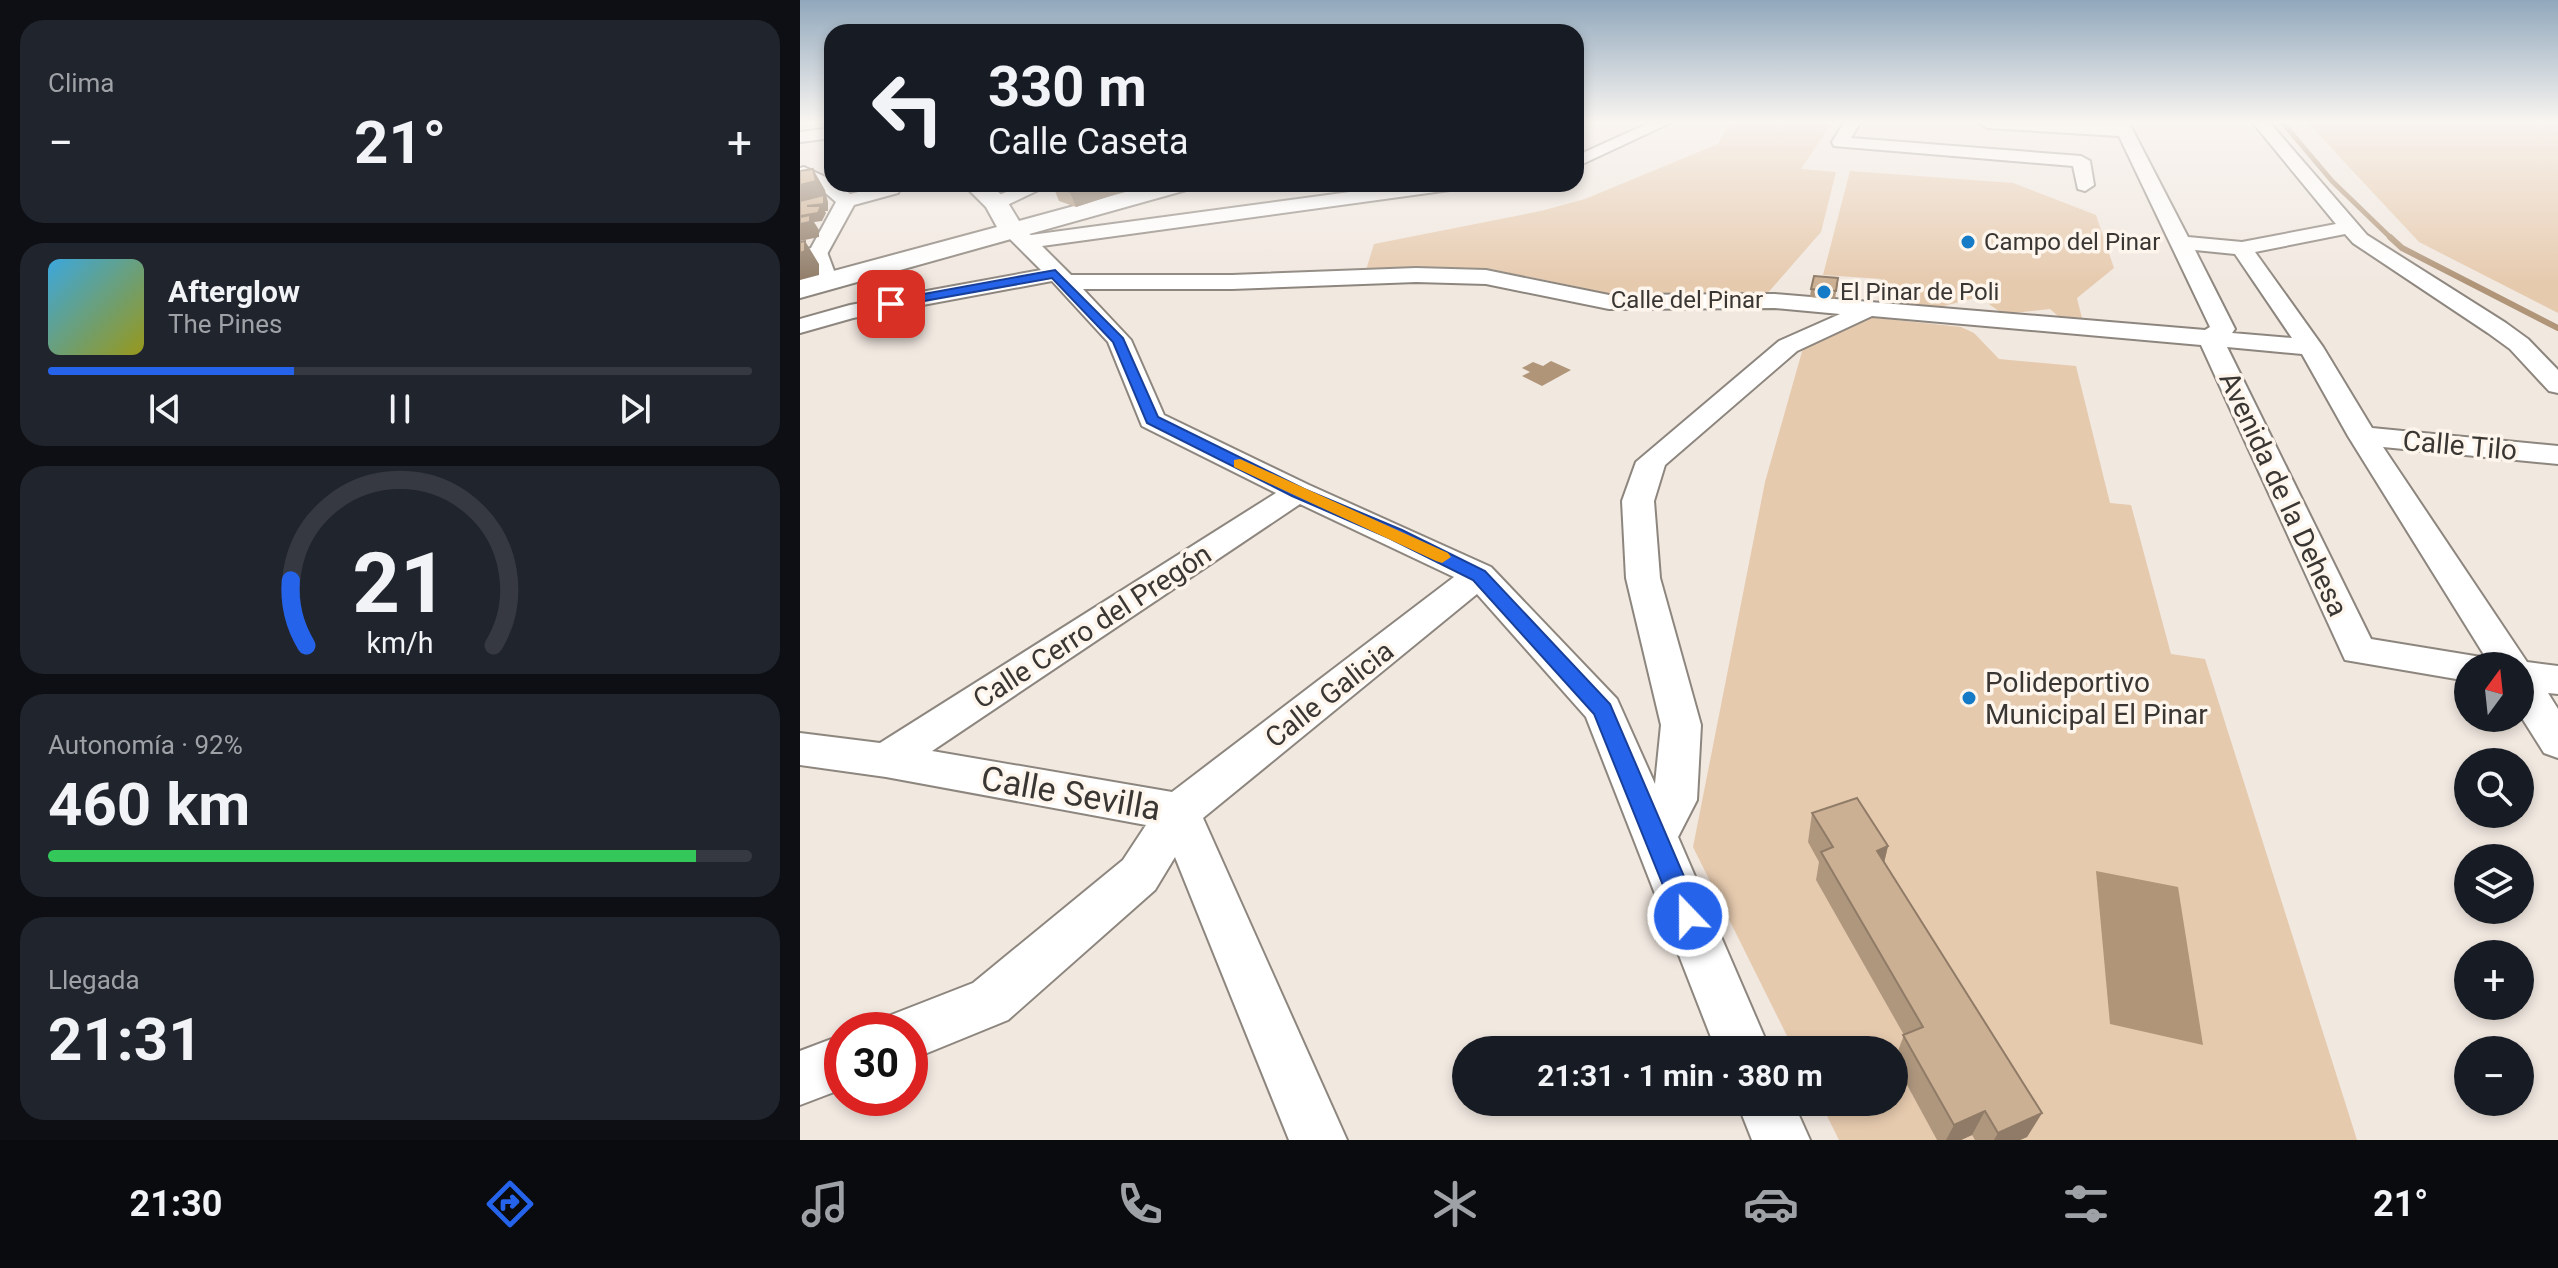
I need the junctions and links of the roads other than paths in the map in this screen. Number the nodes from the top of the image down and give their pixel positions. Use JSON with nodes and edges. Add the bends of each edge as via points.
{"nodes":[{"id":1,"x":2084,"y":176,"type":"edge"},
{"id":2,"x":2147,"y":176,"type":"edge"},
{"id":3,"x":2307,"y":176,"type":"edge"},
{"id":4,"x":2085,"y":185,"type":"dead end"},
{"id":5,"x":836,"y":192,"type":"edge"},
{"id":6,"x":880,"y":192,"type":"edge"},
{"id":7,"x":985,"y":192,"type":"edge"},
{"id":8,"x":1038,"y":192,"type":"edge"},
{"id":9,"x":1149,"y":192,"type":"edge"},
{"id":10,"x":1165,"y":192,"type":"edge"},
{"id":11,"x":1362,"y":192,"type":"edge"},
{"id":12,"x":846,"y":201,"type":"junction"},
{"id":13,"x":836,"y":223,"type":"junction"},
{"id":14,"x":1023,"y":223,"type":"junction"},
{"id":15,"x":812,"y":227,"type":"edge"},
{"id":16,"x":2350,"y":227,"type":"junction"},
{"id":17,"x":2180,"y":243,"type":"junction"},
{"id":18,"x":2242,"y":248,"type":"junction"},
{"id":19,"x":809,"y":255,"type":"edge"},
{"id":20,"x":1059,"y":278,"type":"junction"},
{"id":21,"x":805,"y":288,"type":"edge"},
{"id":22,"x":1871,"y":308,"type":"junction"},
{"id":23,"x":800,"y":326,"type":"edge"},
{"id":24,"x":2210,"y":338,"type":"junction"},
{"id":25,"x":2311,"y":347,"type":"junction"},
{"id":26,"x":2558,"y":385,"type":"edge"},
{"id":27,"x":2362,"y":436,"type":"junction"},
{"id":28,"x":2558,"y":455,"type":"edge"},
{"id":29,"x":1298,"y":492,"type":"junction"},
{"id":30,"x":1479,"y":575,"type":"junction"},
{"id":31,"x":2501,"y":652,"type":"edge"},
{"id":32,"x":2454,"y":665,"type":"edge"},
{"id":33,"x":2534,"y":677,"type":"edge"},
{"id":34,"x":2558,"y":680,"type":"edge"},
{"id":35,"x":2534,"y":704,"type":"edge"},
{"id":36,"x":2558,"y":742,"type":"edge"},
{"id":37,"x":800,"y":749,"type":"edge"},
{"id":38,"x":886,"y":760,"type":"junction"},
{"id":39,"x":1179,"y":812,"type":"junction"},
{"id":40,"x":1655,"y":836,"type":"junction"},
{"id":41,"x":928,"y":1027,"type":"edge"},
{"id":42,"x":1737,"y":1036,"type":"edge"},
{"id":43,"x":824,"y":1069,"type":"edge"},
{"id":44,"x":800,"y":1078,"type":"edge"},
{"id":45,"x":1771,"y":1116,"type":"edge"},
{"id":46,"x":1318,"y":1140,"type":"edge"},
{"id":47,"x":1781,"y":1140,"type":"edge"}],
"edges":[{"from":1,"to":4,"type":"street"},
{"from":2,"to":17,"type":"street","name":"Avenida de la Dehesa"},
{"from":3,"to":16,"type":"street"},
{"from":5,"to":12,"type":"street"},
{"from":6,"to":12,"type":"street"},
{"from":7,"to":14,"type":"main road"},
{"from":8,"to":14,"type":"street"},
{"from":9,"to":14,"type":"main road"},
{"from":10,"to":14,"type":"main road"},
{"from":11,"to":14,"type":"street"},
{"from":12,"to":13,"type":"street"},
{"from":13,"to":15,"type":"street"},
{"from":13,"to":19,"type":"street"},
{"from":14,"to":20,"type":"street"},
{"from":14,"to":21,"type":"main road"},
{"from":16,"to":18,"type":"street"},
{"from":16,"to":26,"type":"street","via":[[2360,239],[2519,344]]},
{"from":17,"to":18,"type":"street"},
{"from":17,"to":24,"type":"street","name":"Avenida de la Dehesa","via":[[2223,329]]},
{"from":18,"to":25,"type":"street"},
{"from":19,"to":21,"type":"street","via":[[828,276],[806,282]]},
{"from":20,"to":22,"type":"street","name":"Calle del Pinar","via":[[1232,282],[1472,276],[1609,302],[1775,301]]},
{"from":20,"to":23,"type":"street","name":"Calle del Pinar","via":[[850,312]]},
{"from":20,"to":29,"type":"street","via":[[1119,340],[1152,420]]},
{"from":22,"to":24,"type":"street","name":"Calle del Pinar"},
{"from":22,"to":40,"type":"street","via":[[1788,346],[1651,462],[1638,501],[1643,578],[1681,725],[1675,800]]},
{"from":24,"to":25,"type":"street","name":"Calle del Pinar"},
{"from":24,"to":32,"type":"street","name":"Avenida de la Dehesa","via":[[2358,651]]},
{"from":25,"to":27,"type":"street"},
{"from":27,"to":28,"type":"street","name":"Calle Tilo"},
{"from":27,"to":31,"type":"street"},
{"from":29,"to":30,"type":"street"},
{"from":29,"to":38,"type":"street","name":"Calle Cerro del Pregón"},
{"from":30,"to":39,"type":"street","name":"Calle Galicia"},
{"from":30,"to":40,"type":"street","via":[[1603,710]]},
{"from":33,"to":34,"type":"street"},
{"from":35,"to":36,"type":"street"},
{"from":37,"to":38,"type":"street","name":"Calle Sevilla"},
{"from":38,"to":39,"type":"street","name":"Calle Sevilla"},
{"from":39,"to":41,"type":"street","name":"Calle Galicia","via":[[1139,875],[990,1002]]},
{"from":39,"to":46,"type":"street","name":"Calle Sevilla"},
{"from":40,"to":42,"type":"street"},
{"from":43,"to":44,"type":"street"},
{"from":45,"to":47,"type":"street"}]}
